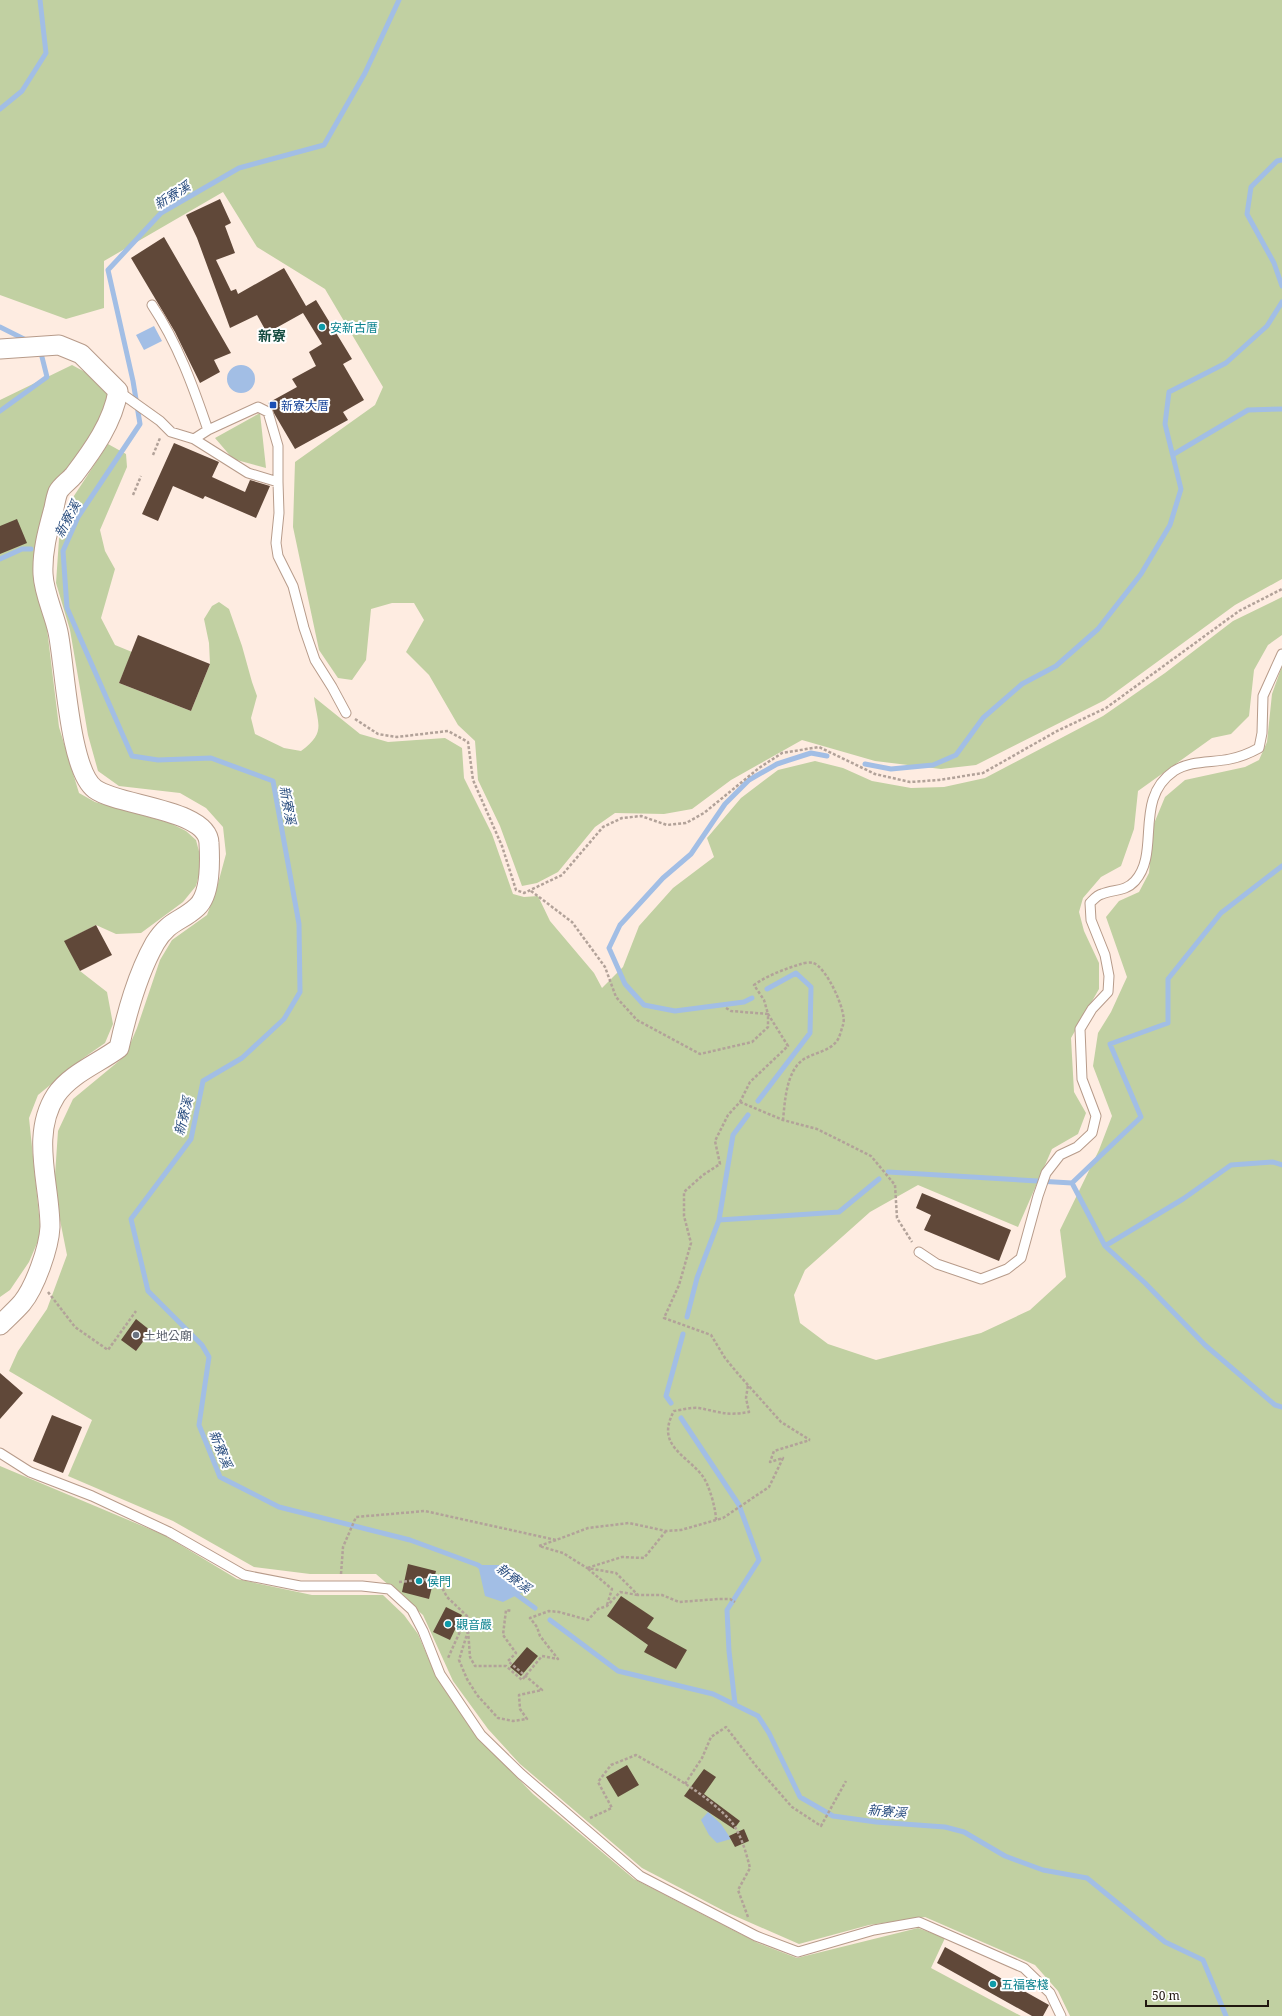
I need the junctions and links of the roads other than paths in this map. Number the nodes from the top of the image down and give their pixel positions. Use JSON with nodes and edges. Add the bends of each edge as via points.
{"nodes":[{"id":1,"x":152,"y":305,"type":"dead end"},
{"id":2,"x":0,"y":349,"type":"edge"},
{"id":3,"x":124,"y":396,"type":"junction"},
{"id":4,"x":208,"y":430,"type":"junction"},
{"id":5,"x":194,"y":439,"type":"junction"},
{"id":6,"x":278,"y":482,"type":"junction"},
{"id":7,"x":1282,"y":654,"type":"edge"},
{"id":8,"x":346,"y":713,"type":"road end"},
{"id":9,"x":919,"y":1252,"type":"road end"},
{"id":10,"x":0,"y":1325,"type":"edge"},
{"id":11,"x":0,"y":1453,"type":"edge"},
{"id":12,"x":1061,"y":2016,"type":"edge"}],
"edges":[{"from":1,"to":4,"type":"lane","via":[[169,330]]},
{"from":2,"to":3,"type":"street","via":[[59,345],[81,354]]},
{"from":3,"to":5,"type":"lane","via":[[171,432]]},
{"from":3,"to":10,"type":"street","via":[[100,437],[73,476],[58,492],[44,541],[45,588],[58,634],[70,725],[83,772],[94,789],[119,800],[170,812],[200,826],[209,840],[208,891],[198,907],[167,926],[155,943],[136,984],[119,1048],[74,1077],[56,1095],[48,1112],[44,1133],[43,1159],[50,1227],[47,1249],[22,1303]]},
{"from":4,"to":5,"type":"lane"},
{"from":4,"to":6,"type":"lane","via":[[258,407],[268,412],[278,446]]},
{"from":5,"to":6,"type":"lane","via":[[248,473]]},
{"from":6,"to":8,"type":"lane","via":[[278,556],[293,586],[315,660]]},
{"from":7,"to":9,"type":"lane","via":[[1263,696],[1259,748],[1230,760],[1206,761],[1175,770],[1161,783],[1150,806],[1144,866],[1135,881],[1122,890],[1101,894],[1090,903],[1091,920],[1105,955],[1110,976],[1108,992],[1092,1009],[1080,1029],[1082,1079],[1096,1116],[1092,1133],[1077,1147],[1060,1155],[1046,1173],[1021,1258],[1007,1269],[981,1279],[936,1264]]},
{"from":11,"to":12,"type":"lane","via":[[30,1472],[92,1496],[169,1532],[244,1575],[300,1586],[389,1589],[412,1610],[440,1674],[481,1735],[521,1774],[640,1876],[756,1936],[798,1952],[874,1930],[919,1922],[1024,1968],[1050,1993]]}]}
